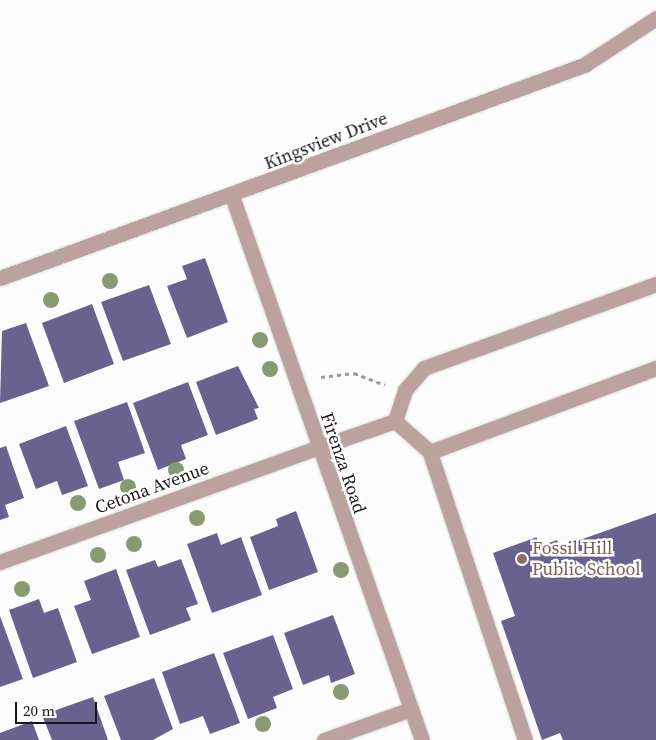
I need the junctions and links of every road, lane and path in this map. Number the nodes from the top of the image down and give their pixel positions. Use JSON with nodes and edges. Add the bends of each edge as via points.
{"nodes":[{"id":1,"x":656,"y":18,"type":"edge"},
{"id":2,"x":232,"y":196,"type":"junction"},
{"id":3,"x":1,"y":275,"type":"edge"},
{"id":4,"x":656,"y":284,"type":"edge"},
{"id":5,"x":656,"y":368,"type":"edge"},
{"id":6,"x":321,"y":377,"type":"dead end"},
{"id":7,"x":404,"y":393,"type":"junction"},
{"id":8,"x":396,"y":421,"type":"junction"},
{"id":9,"x":317,"y":448,"type":"junction"},
{"id":10,"x":430,"y":452,"type":"junction"},
{"id":11,"x":0,"y":562,"type":"edge"},
{"id":12,"x":411,"y":709,"type":"junction"},
{"id":13,"x":324,"y":740,"type":"edge"},
{"id":14,"x":422,"y":740,"type":"edge"},
{"id":15,"x":525,"y":740,"type":"edge"}],
"edges":[{"from":1,"to":2,"type":"street","name":"Kingsview Drive","via":[[584,65]]},
{"from":2,"to":3,"type":"street","name":"Kingsview Drive"},
{"from":2,"to":9,"type":"street","name":"Firenza Road"},
{"from":4,"to":7,"type":"street","via":[[424,368]]},
{"from":5,"to":10,"type":"street"},
{"from":6,"to":7,"type":"path","via":[[354,374]]},
{"from":7,"to":8,"type":"street"},
{"from":8,"to":9,"type":"street","name":"Cetona Avenue"},
{"from":8,"to":10,"type":"street"},
{"from":9,"to":11,"type":"street","name":"Cetona Avenue"},
{"from":9,"to":12,"type":"street","name":"Firenza Road"},
{"from":10,"to":15,"type":"street"},
{"from":12,"to":13,"type":"street"},
{"from":12,"to":14,"type":"street","name":"Firenza Road"}]}
